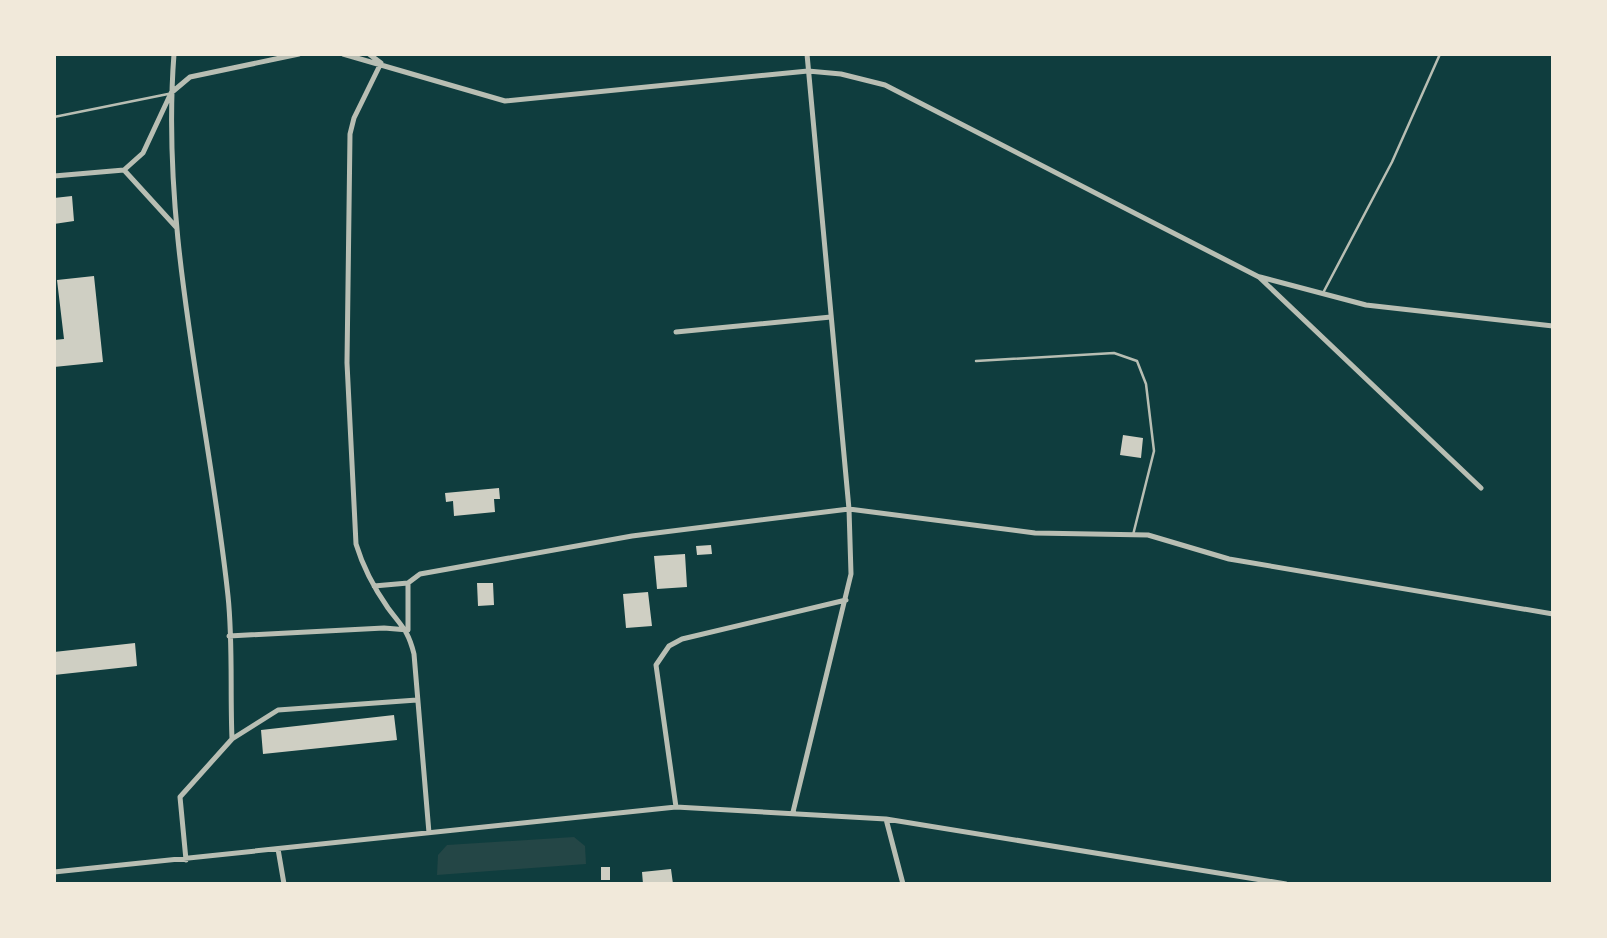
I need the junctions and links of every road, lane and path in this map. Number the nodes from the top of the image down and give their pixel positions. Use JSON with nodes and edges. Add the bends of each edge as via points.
{"nodes":[{"id":1,"x":174,"y":54,"type":"edge"},
{"id":2,"x":299,"y":54,"type":"edge"},
{"id":3,"x":344,"y":54,"type":"edge"},
{"id":4,"x":369,"y":54,"type":"edge"},
{"id":5,"x":807,"y":54,"type":"edge"},
{"id":6,"x":1440,"y":54,"type":"edge"},
{"id":7,"x":381,"y":63,"type":"junction"},
{"id":8,"x":808,"y":71,"type":"junction"},
{"id":9,"x":171,"y":93,"type":"junction"},
{"id":10,"x":54,"y":117,"type":"edge"},
{"id":11,"x":124,"y":170,"type":"junction"},
{"id":12,"x":54,"y":176,"type":"edge"},
{"id":13,"x":176,"y":227,"type":"junction"},
{"id":14,"x":1259,"y":277,"type":"junction"},
{"id":15,"x":1323,"y":293,"type":"junction"},
{"id":16,"x":831,"y":317,"type":"junction"},
{"id":17,"x":1553,"y":326,"type":"edge"},
{"id":18,"x":676,"y":332,"type":"dead end"},
{"id":19,"x":976,"y":361,"type":"dead end"},
{"id":20,"x":1481,"y":488,"type":"dead end"},
{"id":21,"x":849,"y":509,"type":"junction"},
{"id":22,"x":1132,"y":535,"type":"junction"},
{"id":23,"x":408,"y":583,"type":"junction"},
{"id":24,"x":374,"y":586,"type":"junction"},
{"id":25,"x":846,"y":600,"type":"junction"},
{"id":26,"x":1553,"y":614,"type":"edge"},
{"id":27,"x":408,"y":630,"type":"junction"},
{"id":28,"x":229,"y":636,"type":"junction"},
{"id":29,"x":417,"y":700,"type":"junction"},
{"id":30,"x":232,"y":739,"type":"junction"},
{"id":31,"x":676,"y":807,"type":"junction"},
{"id":32,"x":793,"y":812,"type":"junction"},
{"id":33,"x":886,"y":819,"type":"junction"},
{"id":34,"x":429,"y":833,"type":"junction"},
{"id":35,"x":278,"y":849,"type":"junction"},
{"id":36,"x":186,"y":860,"type":"junction"},
{"id":37,"x":54,"y":872,"type":"edge"},
{"id":38,"x":284,"y":884,"type":"edge"},
{"id":39,"x":903,"y":884,"type":"edge"},
{"id":40,"x":1286,"y":884,"type":"edge"}],
"edges":[{"from":1,"to":9,"type":"street"},
{"from":2,"to":9,"type":"street","via":[[190,76]]},
{"from":3,"to":7,"type":"street"},
{"from":4,"to":7,"type":"street"},
{"from":5,"to":8,"type":"street"},
{"from":6,"to":15,"type":"lane","via":[[1392,162]]},
{"from":7,"to":8,"type":"street","via":[[505,101]]},
{"from":7,"to":24,"type":"street","via":[[350,134],[347,363],[356,544]]},
{"from":8,"to":14,"type":"street","via":[[885,85]]},
{"from":8,"to":16,"type":"street"},
{"from":9,"to":10,"type":"lane"},
{"from":9,"to":11,"type":"street","via":[[143,153]]},
{"from":9,"to":13,"type":"street"},
{"from":11,"to":12,"type":"street"},
{"from":11,"to":13,"type":"street"},
{"from":13,"to":28,"type":"street","via":[[228,598]]},
{"from":14,"to":15,"type":"street"},
{"from":14,"to":20,"type":"street"},
{"from":15,"to":17,"type":"street","via":[[1366,305]]},
{"from":16,"to":18,"type":"street"},
{"from":16,"to":21,"type":"street"},
{"from":19,"to":22,"type":"lane","via":[[1114,353],[1137,361],[1146,384],[1154,451]]},
{"from":21,"to":22,"type":"street","via":[[1035,533]]},
{"from":21,"to":23,"type":"street","via":[[632,536],[420,574]]},
{"from":21,"to":25,"type":"street","via":[[851,574]]},
{"from":22,"to":26,"type":"street","via":[[1148,535],[1229,559]]},
{"from":23,"to":24,"type":"street"},
{"from":23,"to":27,"type":"street"},
{"from":24,"to":27,"type":"street"},
{"from":25,"to":31,"type":"street","via":[[682,639],[669,646],[656,665]]},
{"from":25,"to":32,"type":"street"},
{"from":27,"to":28,"type":"street"},
{"from":27,"to":29,"type":"street"},
{"from":28,"to":30,"type":"street"},
{"from":29,"to":30,"type":"street","via":[[278,710]]},
{"from":29,"to":34,"type":"street"},
{"from":30,"to":36,"type":"street","via":[[180,797]]},
{"from":31,"to":32,"type":"street"},
{"from":31,"to":34,"type":"street"},
{"from":32,"to":33,"type":"street"},
{"from":33,"to":39,"type":"street"},
{"from":33,"to":40,"type":"street"},
{"from":34,"to":35,"type":"street"},
{"from":35,"to":36,"type":"street"},
{"from":35,"to":38,"type":"street"},
{"from":36,"to":37,"type":"street"}]}
